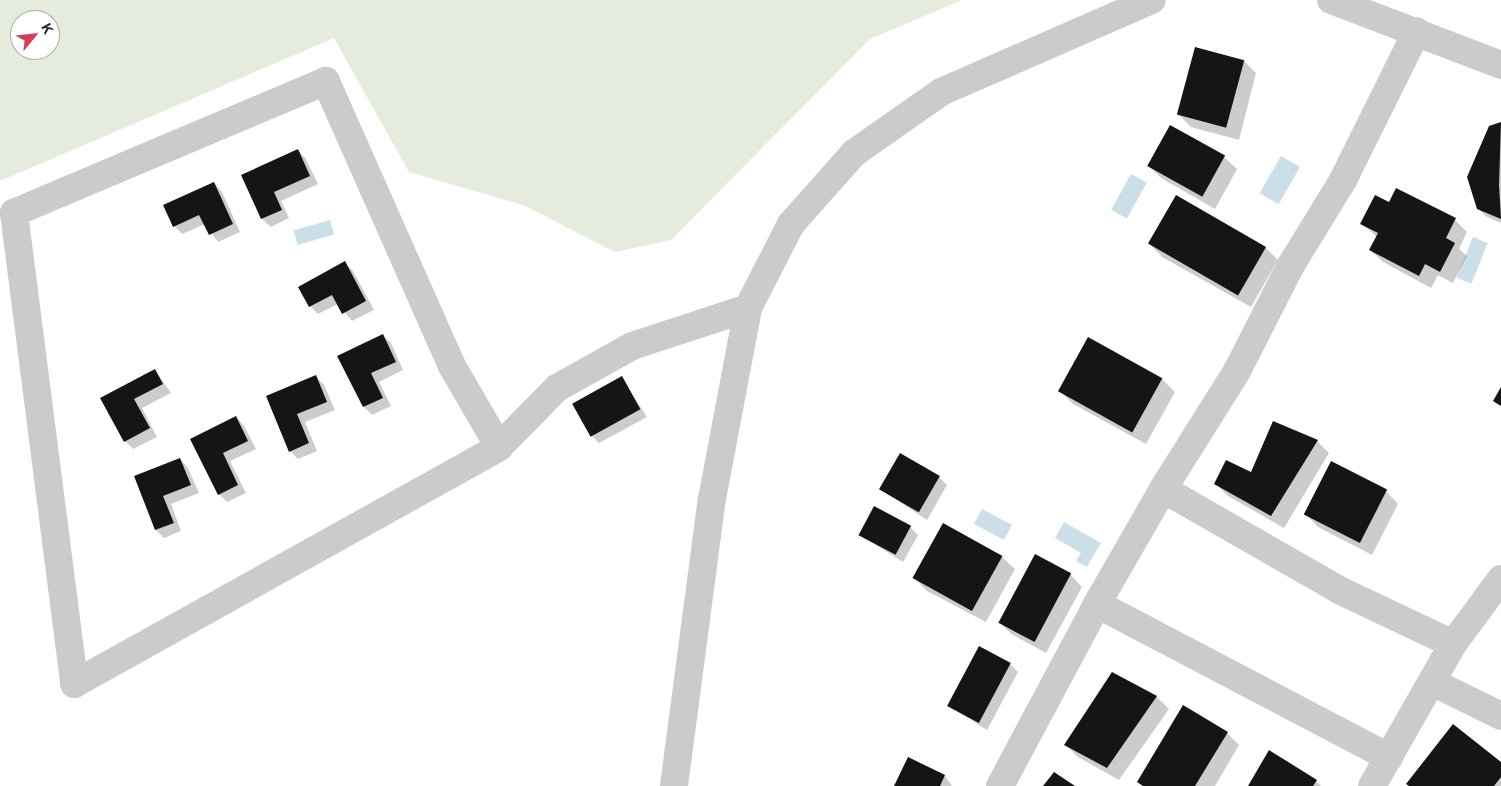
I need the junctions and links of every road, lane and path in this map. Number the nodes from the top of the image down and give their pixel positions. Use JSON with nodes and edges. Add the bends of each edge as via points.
{"nodes":[{"id":1,"x":1152,"y":0,"type":"edge"},
{"id":2,"x":1331,"y":0,"type":"edge"},
{"id":3,"x":1417,"y":31,"type":"junction"},
{"id":4,"x":1501,"y":65,"type":"edge"},
{"id":5,"x":748,"y":308,"type":"junction"},
{"id":6,"x":499,"y":447,"type":"junction"},
{"id":7,"x":1162,"y":489,"type":"junction"},
{"id":8,"x":1501,"y":579,"type":"edge"},
{"id":9,"x":1097,"y":604,"type":"junction"},
{"id":10,"x":1453,"y":644,"type":"junction"},
{"id":11,"x":1432,"y":682,"type":"junction"},
{"id":12,"x":1501,"y":716,"type":"edge"},
{"id":13,"x":1388,"y":757,"type":"junction"},
{"id":14,"x":674,"y":786,"type":"edge"},
{"id":15,"x":1000,"y":786,"type":"edge"},
{"id":16,"x":1372,"y":786,"type":"edge"}],
"edges":[{"from":1,"to":5,"type":"street","via":[[942,92],[854,153],[791,224]]},
{"from":2,"to":3,"type":"street"},
{"from":3,"to":4,"type":"street"},
{"from":3,"to":7,"type":"street","via":[[1343,180],[1291,265],[1237,371]]},
{"from":5,"to":6,"type":"street","via":[[632,346],[565,384]]},
{"from":5,"to":14,"type":"street","via":[[712,498]]},
{"from":6,"to":6,"type":"street","via":[[74,684],[14,213],[326,81],[452,366]]},
{"from":7,"to":9,"type":"street"},
{"from":7,"to":10,"type":"street","via":[[1340,591]]},
{"from":8,"to":10,"type":"street"},
{"from":9,"to":13,"type":"street"},
{"from":9,"to":15,"type":"street"},
{"from":10,"to":11,"type":"street"},
{"from":11,"to":12,"type":"street"},
{"from":11,"to":13,"type":"street"},
{"from":13,"to":16,"type":"street"}]}
